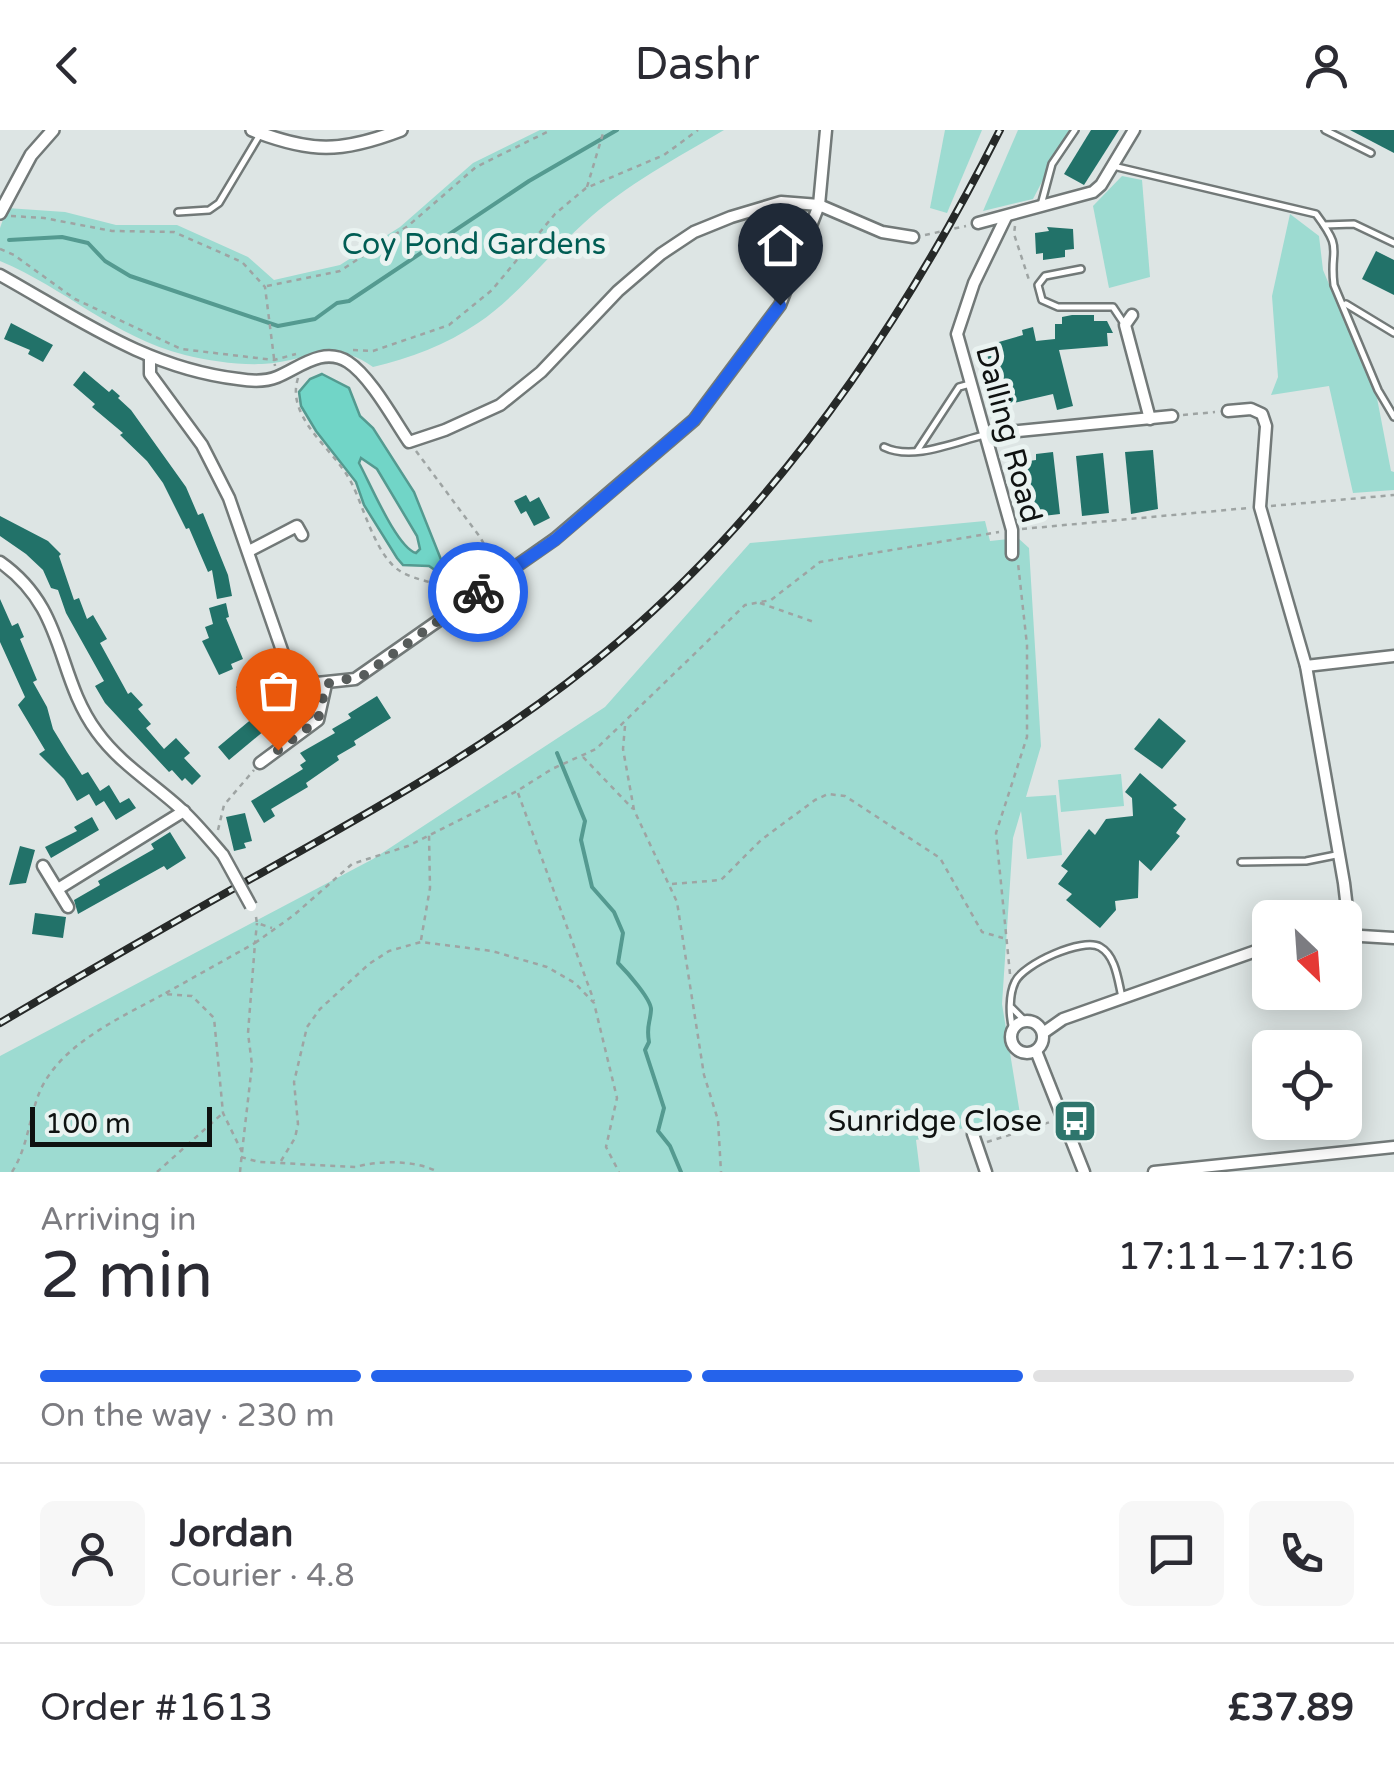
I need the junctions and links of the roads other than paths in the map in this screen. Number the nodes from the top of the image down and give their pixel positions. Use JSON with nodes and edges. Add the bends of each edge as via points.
{"nodes":[{"id":1,"x":53,"y":130,"type":"edge"},
{"id":2,"x":401,"y":130,"type":"edge"},
{"id":3,"x":826,"y":130,"type":"edge"},
{"id":4,"x":1075,"y":130,"type":"edge"},
{"id":5,"x":1134,"y":130,"type":"edge"},
{"id":6,"x":1325,"y":130,"type":"edge"},
{"id":7,"x":256,"y":132,"type":"edge"},
{"id":8,"x":1370,"y":154,"type":"dead end"},
{"id":9,"x":1113,"y":166,"type":"junction"},
{"id":10,"x":820,"y":205,"type":"junction"},
{"id":11,"x":1040,"y":208,"type":"junction"},
{"id":12,"x":178,"y":212,"type":"dead end"},
{"id":13,"x":0,"y":214,"type":"edge"},
{"id":14,"x":1011,"y":216,"type":"junction"},
{"id":15,"x":978,"y":224,"type":"road end"},
{"id":16,"x":1324,"y":225,"type":"junction"},
{"id":17,"x":913,"y":237,"type":"road end"},
{"id":18,"x":1394,"y":243,"type":"edge"},
{"id":19,"x":1080,"y":269,"type":"dead end"},
{"id":20,"x":0,"y":275,"type":"edge"},
{"id":21,"x":1343,"y":302,"type":"junction"},
{"id":22,"x":1128,"y":320,"type":"joint"},
{"id":23,"x":1394,"y":333,"type":"edge"},
{"id":24,"x":150,"y":357,"type":"junction"},
{"id":25,"x":973,"y":383,"type":"junction"},
{"id":26,"x":1228,"y":411,"type":"road end"},
{"id":27,"x":1176,"y":415,"type":"road end"},
{"id":28,"x":1394,"y":418,"type":"edge"},
{"id":29,"x":1150,"y":419,"type":"junction"},
{"id":30,"x":987,"y":434,"type":"junction"},
{"id":31,"x":884,"y":446,"type":"dead end"},
{"id":32,"x":917,"y":451,"type":"junction"},
{"id":33,"x":297,"y":526,"type":"dead end"},
{"id":34,"x":249,"y":551,"type":"junction"},
{"id":35,"x":1012,"y":554,"type":"road end"},
{"id":36,"x":0,"y":562,"type":"edge"},
{"id":37,"x":1394,"y":656,"type":"edge"},
{"id":38,"x":1306,"y":666,"type":"junction"},
{"id":39,"x":326,"y":684,"type":"junction"},
{"id":40,"x":260,"y":764,"type":"road end"},
{"id":41,"x":184,"y":812,"type":"junction"},
{"id":42,"x":1339,"y":854,"type":"junction"},
{"id":43,"x":1241,"y":862,"type":"dead end"},
{"id":44,"x":43,"y":866,"type":"dead end"},
{"id":45,"x":58,"y":888,"type":"junction"},
{"id":46,"x":1344,"y":900,"type":"edge"},
{"id":47,"x":68,"y":907,"type":"dead end"},
{"id":48,"x":253,"y":909,"type":"road end"},
{"id":49,"x":1362,"y":935,"type":"edge"},
{"id":50,"x":1394,"y":938,"type":"edge"},
{"id":51,"x":1252,"y":952,"type":"edge"},
{"id":52,"x":1122,"y":997,"type":"junction"},
{"id":53,"x":1012,"y":1008,"type":"junction"},
{"id":54,"x":1025,"y":1021,"type":"junction"},
{"id":55,"x":1013,"y":1029,"type":"junction"},
{"id":56,"x":1043,"y":1033,"type":"junction"},
{"id":57,"x":1036,"y":1050,"type":"junction"},
{"id":58,"x":974,"y":1140,"type":"road end"},
{"id":59,"x":1394,"y":1147,"type":"edge"},
{"id":60,"x":986,"y":1172,"type":"edge"},
{"id":61,"x":1084,"y":1172,"type":"edge"},
{"id":62,"x":1154,"y":1172,"type":"edge"}],
"edges":[{"from":1,"to":13,"type":"street","via":[[31,155]]},
{"from":2,"to":7,"type":"street","via":[[341,148],[308,149]]},
{"from":3,"to":10,"type":"street"},
{"from":4,"to":11,"type":"lane","via":[[1052,164]]},
{"from":5,"to":9,"type":"street"},
{"from":6,"to":8,"type":"lane"},
{"from":7,"to":12,"type":"lane","via":[[219,203]]},
{"from":9,"to":11,"type":"street","via":[[1093,192]]},
{"from":9,"to":16,"type":"lane","via":[[1316,214]]},
{"from":10,"to":17,"type":"street","via":[[882,232]]},
{"from":10,"to":24,"type":"street","via":[[781,202],[694,232],[618,291],[500,405],[409,442],[346,360],[303,357],[278,377],[255,380]]},
{"from":10,"to":39,"type":"street","via":[[780,305],[694,420],[555,540],[364,675]]},
{"from":11,"to":14,"type":"street"},
{"from":14,"to":15,"type":"street"},
{"from":14,"to":25,"type":"street","name":"Dalling Road","via":[[974,283],[957,334]]},
{"from":16,"to":18,"type":"lane","via":[[1354,224]]},
{"from":16,"to":21,"type":"lane","via":[[1333,237],[1332,272]]},
{"from":19,"to":22,"type":"lane","via":[[1045,276],[1038,285],[1042,300],[1113,307]]},
{"from":20,"to":24,"type":"street"},
{"from":21,"to":23,"type":"lane"},
{"from":21,"to":28,"type":"lane"},
{"from":22,"to":29,"type":"street"},
{"from":24,"to":34,"type":"street","via":[[150,374],[216,470]]},
{"from":25,"to":30,"type":"street","name":"Dalling Road"},
{"from":25,"to":32,"type":"lane","via":[[959,388]]},
{"from":26,"to":38,"type":"street","via":[[1251,409],[1266,426],[1260,507]]},
{"from":27,"to":29,"type":"street"},
{"from":29,"to":30,"type":"street"},
{"from":30,"to":32,"type":"lane"},
{"from":30,"to":35,"type":"street","name":"Dalling Road"},
{"from":31,"to":32,"type":"lane"},
{"from":33,"to":34,"type":"street"},
{"from":34,"to":39,"type":"street","via":[[286,662]]},
{"from":36,"to":41,"type":"street","via":[[46,613],[93,727]]},
{"from":37,"to":38,"type":"street"},
{"from":38,"to":42,"type":"street"},
{"from":39,"to":40,"type":"street","via":[[318,720]]},
{"from":41,"to":45,"type":"street"},
{"from":41,"to":48,"type":"street","bridge":true,"via":[[224,855]]},
{"from":42,"to":43,"type":"lane","via":[[1306,862]]},
{"from":42,"to":46,"type":"street"},
{"from":44,"to":45,"type":"street"},
{"from":45,"to":47,"type":"street"},
{"from":49,"to":50,"type":"street"},
{"from":51,"to":52,"type":"street"},
{"from":52,"to":53,"type":"lane","via":[[1111,959],[1090,944],[1021,972]]},
{"from":52,"to":56,"type":"street"},
{"from":53,"to":54,"type":"lane"},
{"from":53,"to":55,"type":"lane"},
{"from":54,"to":55,"type":"street"},
{"from":54,"to":56,"type":"street"},
{"from":55,"to":57,"type":"street","via":[[1016,1048]]},
{"from":56,"to":57,"type":"street"},
{"from":57,"to":61,"type":"street"},
{"from":58,"to":60,"type":"street"},
{"from":59,"to":62,"type":"street"}]}
